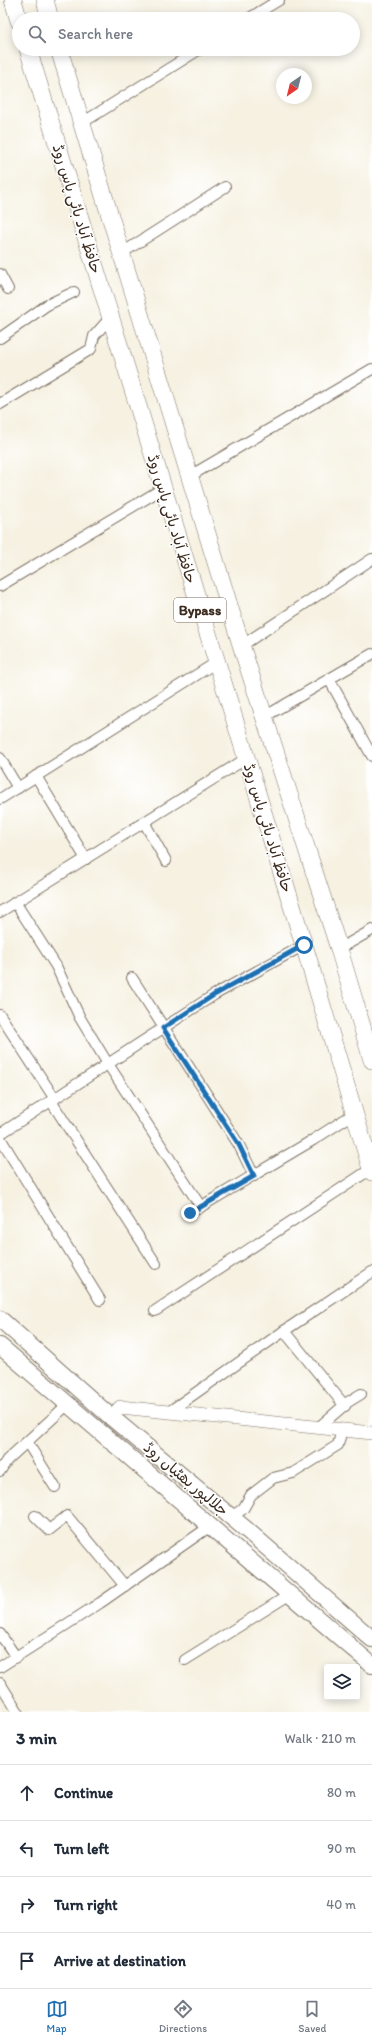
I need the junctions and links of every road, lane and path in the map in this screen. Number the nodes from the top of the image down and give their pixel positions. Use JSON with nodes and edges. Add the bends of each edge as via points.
{"nodes":[{"id":1,"x":13,"y":0,"type":"edge"},
{"id":2,"x":46,"y":0,"type":"edge"},
{"id":3,"x":279,"y":0,"type":"edge"},
{"id":4,"x":16,"y":12,"type":"edge"},
{"id":5,"x":49,"y":12,"type":"edge"},
{"id":6,"x":259,"y":12,"type":"edge"},
{"id":7,"x":30,"y":56,"type":"edge"},
{"id":8,"x":62,"y":56,"type":"edge"},
{"id":9,"x":189,"y":56,"type":"edge"},
{"id":10,"x":82,"y":123,"type":"junction"},
{"id":11,"x":225,"y":187,"type":"dead end"},
{"id":12,"x":122,"y":253,"type":"junction"},
{"id":13,"x":0,"y":274,"type":"edge"},
{"id":14,"x":8,"y":289,"type":"dead end"},
{"id":15,"x":74,"y":292,"type":"dead end"},
{"id":16,"x":110,"y":318,"type":"junction"},
{"id":17,"x":0,"y":338,"type":"edge"},
{"id":18,"x":372,"y":369,"type":"edge"},
{"id":19,"x":0,"y":403,"type":"edge"},
{"id":20,"x":190,"y":476,"type":"junction"},
{"id":21,"x":162,"y":489,"type":"junction"},
{"id":22,"x":372,"y":559,"type":"edge"},
{"id":23,"x":0,"y":586,"type":"edge"},
{"id":24,"x":241,"y":646,"type":"junction"},
{"id":25,"x":372,"y":654,"type":"edge"},
{"id":26,"x":217,"y":662,"type":"junction"},
{"id":27,"x":328,"y":679,"type":"junction"},
{"id":28,"x":264,"y":717,"type":"junction"},
{"id":29,"x":372,"y":756,"type":"edge"},
{"id":30,"x":0,"y":758,"type":"edge"},
{"id":31,"x":247,"y":758,"type":"junction"},
{"id":32,"x":36,"y":776,"type":"junction"},
{"id":33,"x":18,"y":788,"type":"junction"},
{"id":34,"x":0,"y":799,"type":"edge"},
{"id":35,"x":144,"y":822,"type":"junction"},
{"id":36,"x":86,"y":858,"type":"junction"},
{"id":37,"x":166,"y":861,"type":"dead end"},
{"id":38,"x":16,"y":902,"type":"junction"},
{"id":39,"x":0,"y":912,"type":"edge"},
{"id":40,"x":372,"y":930,"type":"edge"},
{"id":41,"x":304,"y":945,"type":"junction"},
{"id":42,"x":339,"y":949,"type":"junction"},
{"id":43,"x":132,"y":978,"type":"dead end"},
{"id":44,"x":0,"y":1015,"type":"edge"},
{"id":45,"x":163,"y":1028,"type":"junction"},
{"id":46,"x":372,"y":1060,"type":"edge"},
{"id":47,"x":108,"y":1064,"type":"junction"},
{"id":48,"x":53,"y":1100,"type":"junction"},
{"id":49,"x":354,"y":1113,"type":"junction"},
{"id":50,"x":0,"y":1134,"type":"edge"},
{"id":51,"x":0,"y":1138,"type":"edge"},
{"id":52,"x":372,"y":1170,"type":"edge"},
{"id":53,"x":254,"y":1176,"type":"junction"},
{"id":54,"x":201,"y":1207,"type":"junction"},
{"id":55,"x":190,"y":1213,"type":"dead end"},
{"id":56,"x":156,"y":1264,"type":"dead end"},
{"id":57,"x":372,"y":1272,"type":"edge"},
{"id":58,"x":100,"y":1300,"type":"dead end"},
{"id":59,"x":156,"y":1311,"type":"dead end"},
{"id":60,"x":0,"y":1319,"type":"edge"},
{"id":61,"x":284,"y":1331,"type":"junction"},
{"id":62,"x":0,"y":1346,"type":"edge"},
{"id":63,"x":361,"y":1394,"type":"dead end"},
{"id":64,"x":67,"y":1405,"type":"junction"},
{"id":65,"x":345,"y":1406,"type":"junction"},
{"id":66,"x":170,"y":1411,"type":"junction"},
{"id":67,"x":111,"y":1417,"type":"junction"},
{"id":68,"x":319,"y":1428,"type":"junction"},
{"id":69,"x":342,"y":1429,"type":"junction"},
{"id":70,"x":372,"y":1433,"type":"edge"},
{"id":71,"x":27,"y":1442,"type":"junction"},
{"id":72,"x":0,"y":1471,"type":"edge"},
{"id":73,"x":55,"y":1487,"type":"dead end"},
{"id":74,"x":35,"y":1516,"type":"dead end"},
{"id":75,"x":231,"y":1517,"type":"junction"},
{"id":76,"x":210,"y":1527,"type":"junction"},
{"id":77,"x":125,"y":1586,"type":"junction"},
{"id":78,"x":289,"y":1595,"type":"junction"},
{"id":79,"x":0,"y":1634,"type":"edge"},
{"id":80,"x":372,"y":1639,"type":"edge"},
{"id":81,"x":16,"y":1657,"type":"junction"},
{"id":82,"x":185,"y":1660,"type":"dead end"},
{"id":83,"x":372,"y":1665,"type":"edge"},
{"id":84,"x":0,"y":1667,"type":"edge"},
{"id":85,"x":0,"y":1683,"type":"edge"},
{"id":86,"x":18,"y":1712,"type":"edge"}],
"edges":[{"from":1,"to":4,"type":"highway"},
{"from":2,"to":5,"type":"highway"},
{"from":3,"to":6,"type":"street"},
{"from":7,"to":16,"type":"highway","name":"حافظ آباد بائی پاس روڈ","number":"Bypass"},
{"from":8,"to":10,"type":"highway","name":"حافظ آباد بائی پاس روڈ","number":"Bypass"},
{"from":9,"to":10,"type":"street"},
{"from":10,"to":12,"type":"highway","name":"حافظ آباد بائی پاس روڈ","number":"Bypass"},
{"from":11,"to":12,"type":"street"},
{"from":12,"to":20,"type":"highway","name":"حافظ آباد بائی پاس روڈ","number":"Bypass"},
{"from":13,"to":14,"type":"street"},
{"from":15,"to":17,"type":"street","via":[[47,304]]},
{"from":16,"to":19,"type":"street","via":[[94,336],[91,350]]},
{"from":16,"to":21,"type":"highway","name":"حافظ آباد بائی پاس روڈ","number":"Bypass"},
{"from":18,"to":20,"type":"street"},
{"from":20,"to":24,"type":"highway","name":"حافظ آباد بائی پاس روڈ","number":"Bypass"},
{"from":21,"to":23,"type":"street"},
{"from":21,"to":26,"type":"highway","name":"حافظ آباد بائی پاس روڈ","number":"Bypass"},
{"from":22,"to":24,"type":"street"},
{"from":24,"to":28,"type":"highway","name":"حافظ آباد بائی پاس روڈ","number":"Bypass"},
{"from":25,"to":27,"type":"street"},
{"from":26,"to":31,"type":"highway","name":"حافظ آباد بائی پاس روڈ","number":"Bypass"},
{"from":26,"to":32,"type":"street"},
{"from":27,"to":28,"type":"street"},
{"from":27,"to":29,"type":"street"},
{"from":28,"to":42,"type":"highway","name":"حافظ آباد بائی پاس روڈ","number":"Bypass"},
{"from":30,"to":33,"type":"street"},
{"from":31,"to":35,"type":"street"},
{"from":31,"to":41,"type":"highway","name":"حافظ آباد بائی پاس روڈ","number":"Bypass"},
{"from":32,"to":33,"type":"street"},
{"from":32,"to":36,"type":"street"},
{"from":33,"to":34,"type":"street"},
{"from":35,"to":36,"type":"street"},
{"from":35,"to":37,"type":"street"},
{"from":36,"to":38,"type":"street"},
{"from":38,"to":39,"type":"street"},
{"from":38,"to":47,"type":"street","via":[[56,966],[80,1018]]},
{"from":40,"to":42,"type":"street"},
{"from":41,"to":45,"type":"street","via":[[214,995]]},
{"from":41,"to":49,"type":"highway","name":"حافظ آباد بائی پاس روڈ","number":"Bypass"},
{"from":42,"to":46,"type":"highway","name":"حافظ آباد بائی پاس روڈ","number":"Bypass"},
{"from":43,"to":45,"type":"street"},
{"from":44,"to":48,"type":"street"},
{"from":45,"to":47,"type":"street"},
{"from":45,"to":53,"type":"street","via":[[239,1145]]},
{"from":47,"to":48,"type":"street"},
{"from":47,"to":54,"type":"street"},
{"from":48,"to":50,"type":"street"},
{"from":48,"to":56,"type":"street"},
{"from":49,"to":52,"type":"highway","name":"حافظ آباد بائی پاس روڈ","number":"Bypass"},
{"from":49,"to":53,"type":"street"},
{"from":51,"to":58,"type":"street"},
{"from":52,"to":59,"type":"street"},
{"from":53,"to":54,"type":"street"},
{"from":54,"to":55,"type":"street"},
{"from":57,"to":61,"type":"street"},
{"from":60,"to":67,"type":"main road","name":"جلالپور بھٹیاں روڈ"},
{"from":61,"to":65,"type":"street"},
{"from":61,"to":66,"type":"street"},
{"from":62,"to":64,"type":"main road","name":"جلالپور بھٹیاں روڈ"},
{"from":63,"to":65,"type":"street"},
{"from":64,"to":71,"type":"street"},
{"from":64,"to":76,"type":"main road","name":"جلالپور بھٹیاں روڈ"},
{"from":65,"to":68,"type":"street"},
{"from":66,"to":67,"type":"street","via":[[120,1407]]},
{"from":66,"to":68,"type":"street"},
{"from":67,"to":75,"type":"main road","name":"جلالپور بھٹیاں روڈ"},
{"from":68,"to":69,"type":"street"},
{"from":69,"to":70,"type":"street"},
{"from":69,"to":75,"type":"street","via":[[338,1444],[293,1473],[273,1478],[251,1495],[243,1509]]},
{"from":71,"to":72,"type":"street","via":[[7,1460]]},
{"from":71,"to":73,"type":"street"},
{"from":74,"to":77,"type":"street","via":[[49,1530],[67,1516]]},
{"from":75,"to":80,"type":"main road","name":"جلالپور بھٹیاں روڈ"},
{"from":76,"to":77,"type":"street"},
{"from":76,"to":78,"type":"main road","name":"جلالپور بھٹیاں روڈ"},
{"from":77,"to":81,"type":"street"},
{"from":78,"to":82,"type":"street"},
{"from":78,"to":83,"type":"main road","name":"جلالپور بھٹیاں روڈ"},
{"from":79,"to":81,"type":"street"},
{"from":81,"to":84,"type":"street"},
{"from":85,"to":86,"type":"street"}]}
